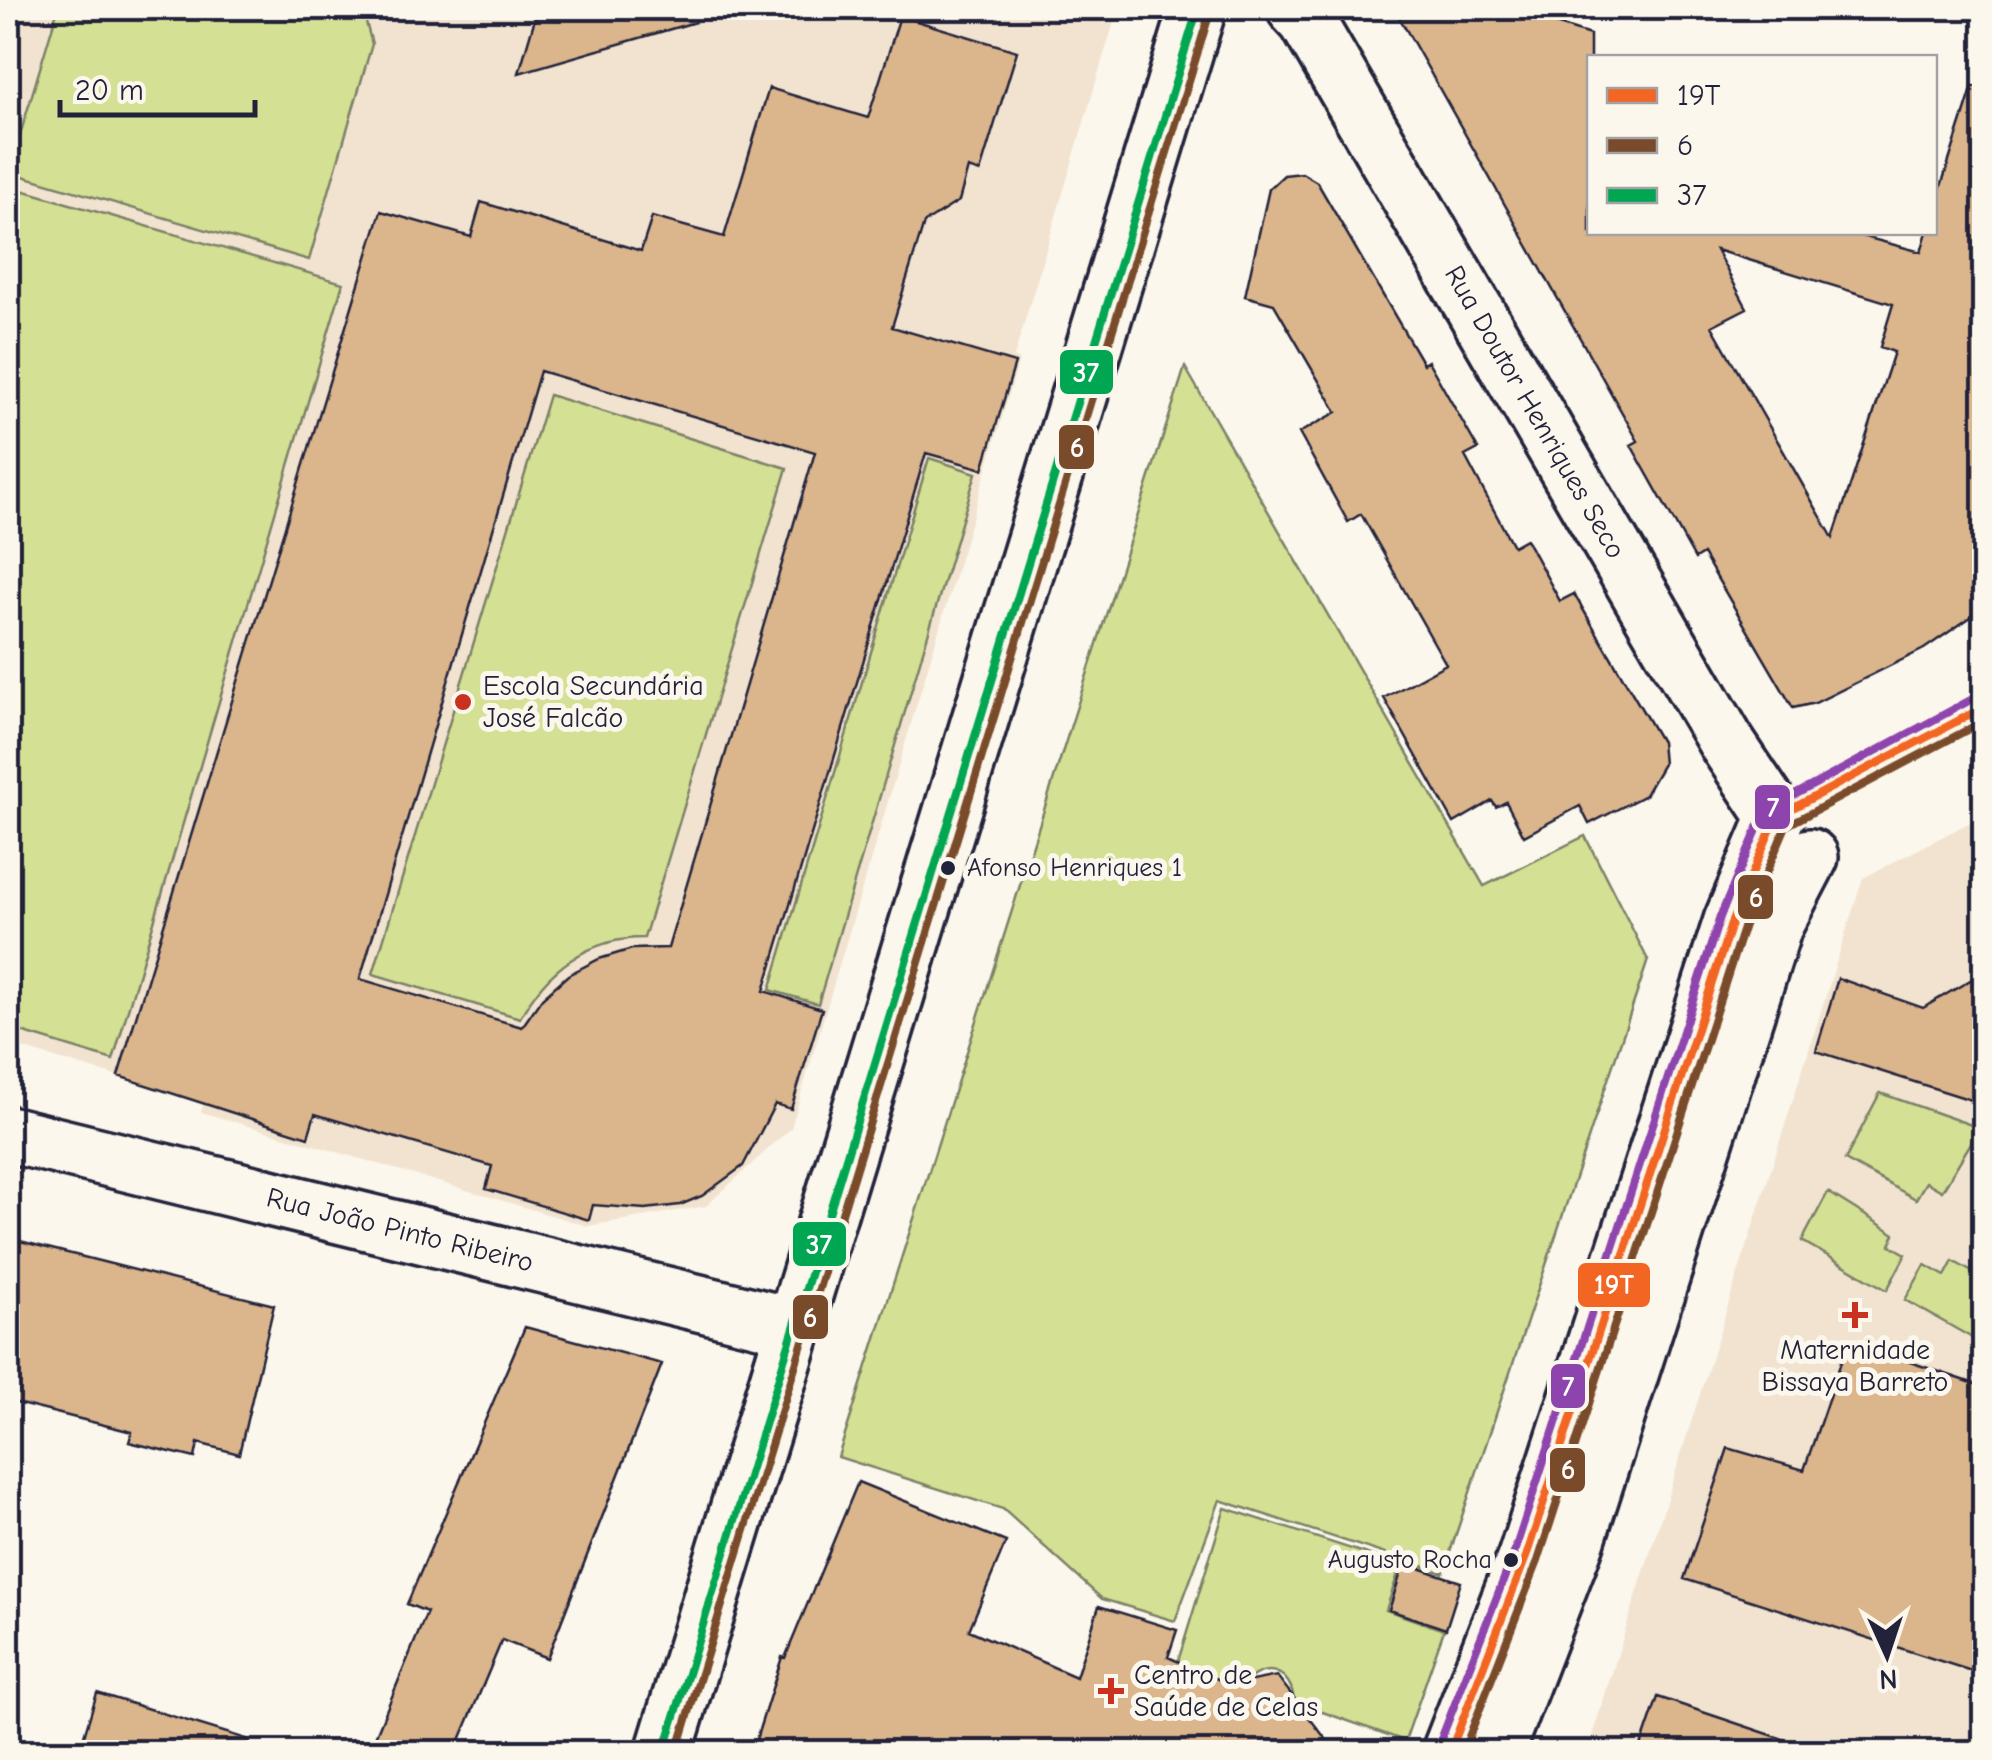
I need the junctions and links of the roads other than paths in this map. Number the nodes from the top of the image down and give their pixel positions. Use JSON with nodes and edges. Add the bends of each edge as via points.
{"nodes":[{"id":1,"x":1198,"y":8,"type":"edge"},
{"id":2,"x":1295,"y":8,"type":"edge"},
{"id":3,"x":1793,"y":837,"type":"junction"},
{"id":4,"x":8,"y":1134,"type":"edge"},
{"id":5,"x":793,"y":1326,"type":"junction"},
{"id":6,"x":664,"y":1752,"type":"edge"},
{"id":7,"x":1450,"y":1752,"type":"edge"},
{"id":8,"x":1495,"y":1752,"type":"edge"}],
"edges":[{"from":1,"to":5,"type":"street"},
{"from":2,"to":3,"type":"street","name":"Rua Doutor Henriques Seco","via":[[1728,745]]},
{"from":3,"to":7,"type":"street","via":[[1732,921],[1526,1557]]},
{"from":3,"to":8,"type":"street","via":[[1774,926],[1576,1542]]},
{"from":4,"to":5,"type":"street","name":"Rua João Pinto Ribeiro"},
{"from":5,"to":6,"type":"street"}]}
